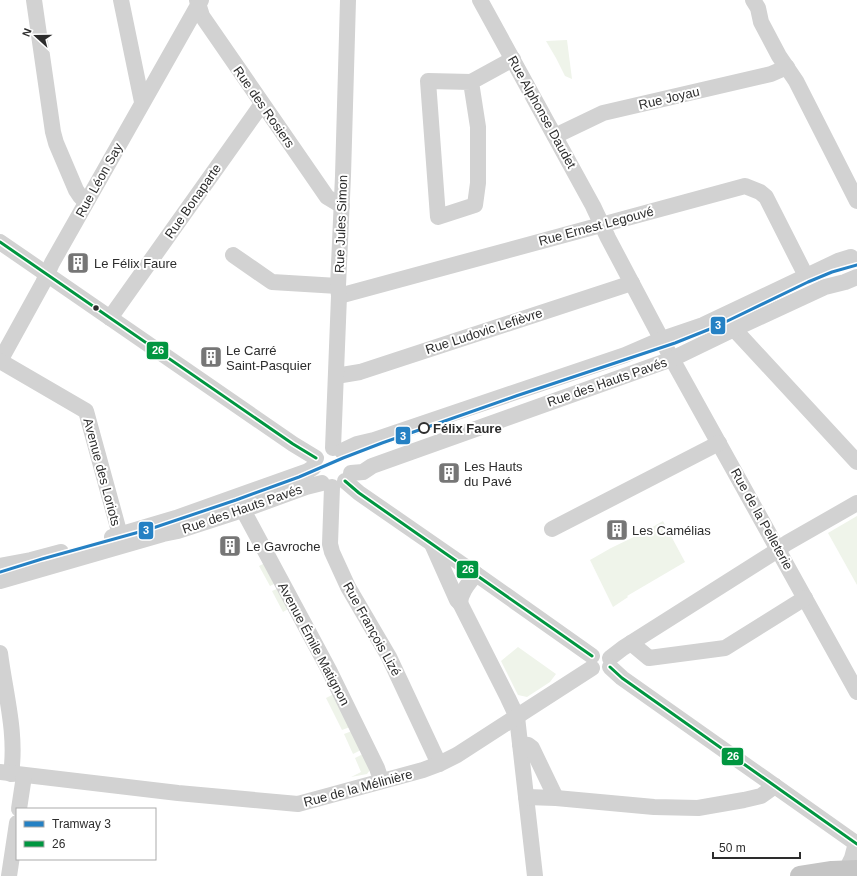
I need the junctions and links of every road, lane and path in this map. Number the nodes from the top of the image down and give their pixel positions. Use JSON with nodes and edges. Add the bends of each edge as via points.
{"nodes":[{"id":1,"x":34,"y":0,"type":"edge"},
{"id":2,"x":121,"y":0,"type":"edge"},
{"id":3,"x":348,"y":0,"type":"edge"},
{"id":4,"x":480,"y":0,"type":"edge"},
{"id":5,"x":753,"y":0,"type":"edge"},
{"id":6,"x":199,"y":2,"type":"edge"},
{"id":7,"x":513,"y":59,"type":"junction"},
{"id":8,"x":786,"y":67,"type":"junction"},
{"id":9,"x":471,"y":82,"type":"junction"},
{"id":10,"x":142,"y":102,"type":"junction"},
{"id":11,"x":262,"y":104,"type":"junction"},
{"id":12,"x":555,"y":136,"type":"junction"},
{"id":13,"x":857,"y":201,"type":"edge"},
{"id":14,"x":86,"y":202,"type":"junction"},
{"id":15,"x":342,"y":206,"type":"junction"},
{"id":16,"x":602,"y":224,"type":"junction"},
{"id":17,"x":0,"y":242,"type":"edge"},
{"id":18,"x":854,"y":252,"type":"edge"},
{"id":19,"x":233,"y":255,"type":"dead end"},
{"id":20,"x":47,"y":274,"type":"junction"},
{"id":21,"x":806,"y":276,"type":"junction"},
{"id":22,"x":857,"y":276,"type":"edge"},
{"id":23,"x":632,"y":283,"type":"junction"},
{"id":24,"x":338,"y":291,"type":"junction"},
{"id":25,"x":110,"y":318,"type":"junction"},
{"id":26,"x":734,"y":329,"type":"junction"},
{"id":27,"x":667,"y":348,"type":"junction"},
{"id":28,"x":0,"y":361,"type":"edge"},
{"id":29,"x":336,"y":376,"type":"junction"},
{"id":30,"x":719,"y":443,"type":"junction"},
{"id":31,"x":337,"y":450,"type":"junction"},
{"id":32,"x":315,"y":462,"type":"junction"},
{"id":33,"x":857,"y":462,"type":"edge"},
{"id":34,"x":337,"y":481,"type":"junction"},
{"id":35,"x":857,"y":503,"type":"edge"},
{"id":36,"x":243,"y":510,"type":"junction"},
{"id":37,"x":552,"y":529,"type":"dead end"},
{"id":38,"x":120,"y":535,"type":"junction"},
{"id":39,"x":432,"y":544,"type":"junction"},
{"id":40,"x":778,"y":549,"type":"junction"},
{"id":41,"x":0,"y":566,"type":"edge"},
{"id":42,"x":476,"y":574,"type":"junction"},
{"id":43,"x":0,"y":581,"type":"edge"},
{"id":44,"x":805,"y":598,"type":"junction"},
{"id":45,"x":460,"y":603,"type":"junction"},
{"id":46,"x":631,"y":643,"type":"junction"},
{"id":47,"x":0,"y":653,"type":"edge"},
{"id":48,"x":592,"y":662,"type":"junction"},
{"id":49,"x":610,"y":662,"type":"junction"},
{"id":50,"x":857,"y":692,"type":"edge"},
{"id":51,"x":517,"y":717,"type":"junction"},
{"id":52,"x":520,"y":744,"type":"junction"},
{"id":53,"x":439,"y":764,"type":"junction"},
{"id":54,"x":12,"y":774,"type":"edge"},
{"id":55,"x":381,"y":781,"type":"junction"},
{"id":56,"x":776,"y":786,"type":"junction"},
{"id":57,"x":526,"y":797,"type":"junction"},
{"id":58,"x":556,"y":798,"type":"junction"},
{"id":59,"x":19,"y":808,"type":"edge"},
{"id":60,"x":16,"y":830,"type":"edge"},
{"id":61,"x":857,"y":843,"type":"edge"},
{"id":62,"x":852,"y":872,"type":"edge"},
{"id":63,"x":9,"y":876,"type":"edge"},
{"id":64,"x":535,"y":876,"type":"edge"},
{"id":65,"x":800,"y":876,"type":"edge"}],
"edges":[{"from":1,"to":14,"type":"street","via":[[56,143],[76,190]]},
{"from":2,"to":10,"type":"street"},
{"from":3,"to":15,"type":"street","name":"Rue Jules Simon"},
{"from":4,"to":7,"type":"street","name":"Rue Alphonse Daudet"},
{"from":5,"to":8,"type":"street","via":[[761,22]]},
{"from":6,"to":10,"type":"street","name":"Rue Léon Say"},
{"from":6,"to":11,"type":"street","name":"Rue des Rosiers","via":[[202,16]]},
{"from":7,"to":9,"type":"street"},
{"from":7,"to":12,"type":"street","name":"Rue Alphonse Daudet"},
{"from":8,"to":12,"type":"street","name":"Rue Joyau","via":[[771,74],[603,114]]},
{"from":8,"to":13,"type":"street","via":[[796,81]]},
{"from":9,"to":9,"type":"street","via":[[478,127],[478,183],[475,205],[438,217],[428,81]]},
{"from":10,"to":14,"type":"street","name":"Rue Léon Say"},
{"from":11,"to":15,"type":"street","name":"Rue des Rosiers","via":[[327,197]]},
{"from":11,"to":25,"type":"street","name":"Rue Bonaparte"},
{"from":12,"to":16,"type":"street","name":"Rue Alphonse Daudet"},
{"from":14,"to":20,"type":"street","name":"Rue Léon Say"},
{"from":15,"to":24,"type":"street","name":"Rue Jules Simon"},
{"from":16,"to":21,"type":"street","name":"Rue Ernest Legouvé","via":[[745,186],[766,197]]},
{"from":16,"to":23,"type":"street","name":"Rue Alphonse Daudet"},
{"from":16,"to":24,"type":"street","name":"Rue Ernest Legouvé"},
{"from":17,"to":20,"type":"street"},
{"from":18,"to":21,"type":"street","name":"Rue des Hauts Pavés"},
{"from":18,"to":22,"type":"street","via":[[851,267]]},
{"from":19,"to":24,"type":"street","name":"Rue Ernest Legouvé","via":[[272,282]]},
{"from":20,"to":25,"type":"street"},
{"from":20,"to":28,"type":"street","name":"Rue Léon Say"},
{"from":21,"to":27,"type":"street","name":"Rue des Hauts Pavés","via":[[703,325]]},
{"from":22,"to":26,"type":"street","name":"Rue des Hauts Pavés","via":[[824,287]]},
{"from":23,"to":27,"type":"street","name":"Rue de la Pelleterie"},
{"from":23,"to":29,"type":"street","name":"Rue Ludovic Lefièvre","via":[[360,372]]},
{"from":24,"to":29,"type":"street","name":"Rue Jules Simon"},
{"from":25,"to":32,"type":"street","via":[[293,444]]},
{"from":26,"to":27,"type":"street","name":"Rue des Hauts Pavés"},
{"from":26,"to":33,"type":"street"},
{"from":27,"to":30,"type":"street","name":"Rue de la Pelleterie"},
{"from":27,"to":31,"type":"street","name":"Rue des Hauts Pavés","via":[[625,355]]},
{"from":27,"to":34,"type":"street","name":"Rue des Hauts Pavés"},
{"from":28,"to":38,"type":"street","name":"Avenue des Loriots","via":[[86,411]]},
{"from":29,"to":31,"type":"street","name":"Rue Jules Simon"},
{"from":30,"to":37,"type":"street"},
{"from":30,"to":40,"type":"street","name":"Rue de la Pelleterie"},
{"from":31,"to":32,"type":"street","via":[[325,450]]},
{"from":31,"to":34,"type":"street","via":[[346,454],[351,466]]},
{"from":32,"to":34,"type":"street","via":[[315,476]]},
{"from":32,"to":38,"type":"street","name":"Rue des Hauts Pavés","via":[[308,471]]},
{"from":34,"to":36,"type":"street","name":"Rue des Hauts Pavés","via":[[306,487]]},
{"from":34,"to":39,"type":"street","via":[[359,493]]},
{"from":34,"to":53,"type":"street","name":"Rue François Lizé","via":[[330,544],[332,552],[348,587],[389,657]]},
{"from":35,"to":40,"type":"street"},
{"from":36,"to":43,"type":"street","name":"Rue des Hauts Pavés"},
{"from":36,"to":55,"type":"street","name":"Avenue Émile Matignon","via":[[329,670]]},
{"from":38,"to":41,"type":"street","name":"Rue des Hauts Pavés"},
{"from":39,"to":42,"type":"street"},
{"from":39,"to":45,"type":"street"},
{"from":40,"to":44,"type":"street","name":"Rue de la Pelleterie"},
{"from":40,"to":46,"type":"street"},
{"from":42,"to":45,"type":"street","via":[[464,590]]},
{"from":42,"to":48,"type":"street"},
{"from":44,"to":46,"type":"street","via":[[725,648],[649,658]]},
{"from":44,"to":50,"type":"street","name":"Rue de la Pelleterie"},
{"from":45,"to":51,"type":"street"},
{"from":46,"to":49,"type":"street"},
{"from":47,"to":54,"type":"street","via":[[13,744]]},
{"from":48,"to":49,"type":"street","via":[[595,654],[600,652],[606,653]]},
{"from":48,"to":51,"type":"street","name":"Rue de la Mélinière"},
{"from":49,"to":56,"type":"street","via":[[622,678]]},
{"from":51,"to":52,"type":"street"},
{"from":51,"to":53,"type":"street","name":"Rue de la Mélinière"},
{"from":52,"to":57,"type":"street"},
{"from":52,"to":58,"type":"street","via":[[532,748]]},
{"from":53,"to":55,"type":"street","name":"Rue de la Mélinière"},
{"from":54,"to":55,"type":"street","name":"Rue de la Mélinière","via":[[298,804]]},
{"from":54,"to":59,"type":"street"},
{"from":56,"to":58,"type":"street","via":[[761,796],[698,808],[654,807]]},
{"from":56,"to":61,"type":"street"},
{"from":57,"to":58,"type":"street"},
{"from":57,"to":64,"type":"street"},
{"from":60,"to":63,"type":"street"},
{"from":61,"to":62,"type":"street","via":[[852,858]]},
{"from":62,"to":65,"type":"main road"}]}
